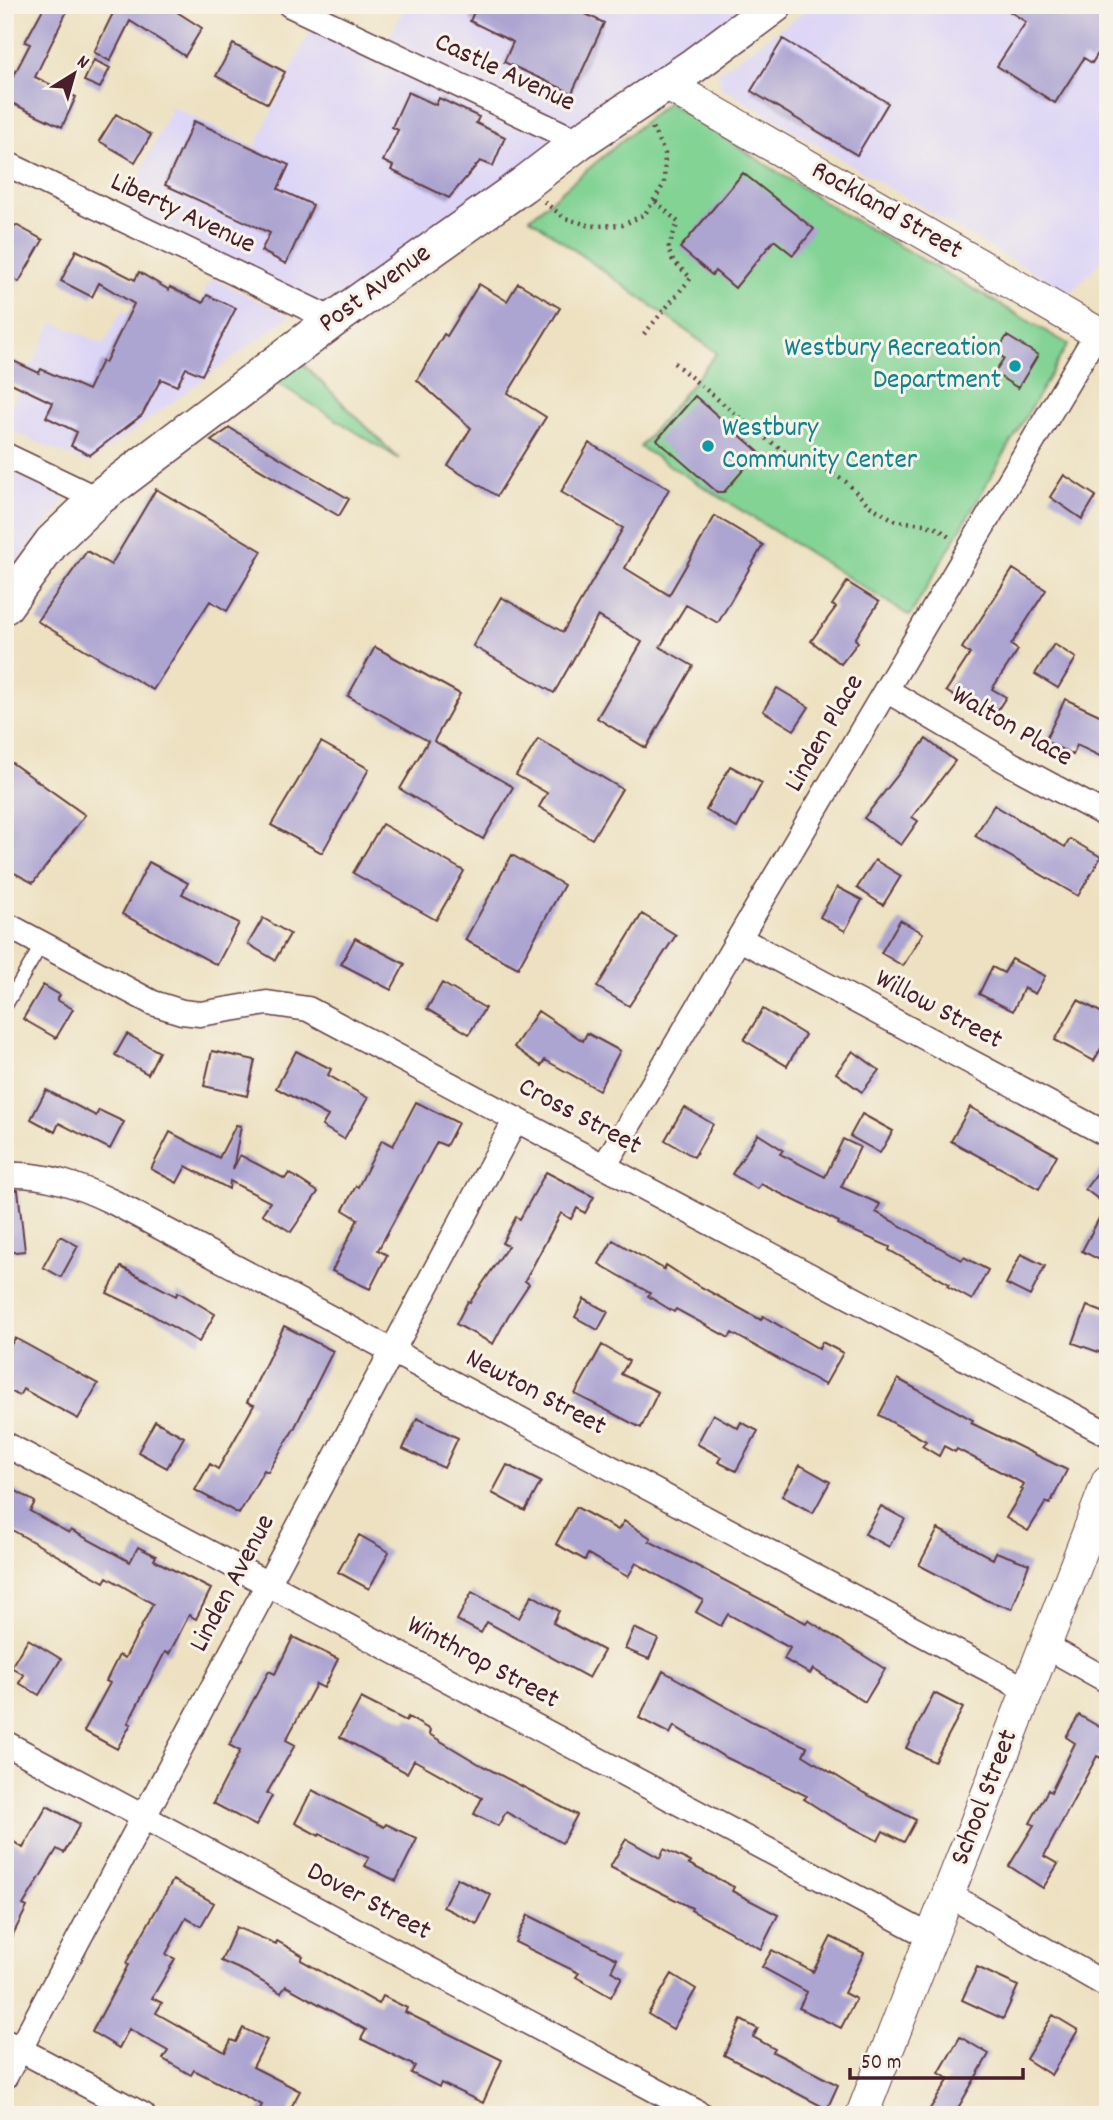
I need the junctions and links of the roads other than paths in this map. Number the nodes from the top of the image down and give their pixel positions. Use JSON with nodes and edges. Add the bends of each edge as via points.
{"nodes":[{"id":1,"x":289,"y":5,"type":"edge"},
{"id":2,"x":775,"y":5,"type":"edge"},
{"id":3,"x":664,"y":83,"type":"junction"},
{"id":4,"x":579,"y":142,"type":"junction"},
{"id":5,"x":5,"y":163,"type":"edge"},
{"id":6,"x":333,"y":320,"type":"junction"},
{"id":7,"x":1102,"y":336,"type":"edge"},
{"id":8,"x":5,"y":455,"type":"edge"},
{"id":9,"x":97,"y":499,"type":"junction"},
{"id":10,"x":5,"y":606,"type":"edge"},
{"id":11,"x":886,"y":690,"type":"junction"},
{"id":12,"x":1108,"y":816,"type":"edge"},
{"id":13,"x":5,"y":924,"type":"edge"},
{"id":14,"x":740,"y":939,"type":"junction"},
{"id":15,"x":42,"y":944,"type":"junction"},
{"id":16,"x":5,"y":1007,"type":"edge"},
{"id":17,"x":516,"y":1119,"type":"junction"},
{"id":18,"x":1108,"y":1135,"type":"edge"},
{"id":19,"x":605,"y":1165,"type":"junction"},
{"id":20,"x":5,"y":1175,"type":"edge"},
{"id":21,"x":392,"y":1351,"type":"junction"},
{"id":22,"x":1108,"y":1434,"type":"edge"},
{"id":23,"x":5,"y":1444,"type":"edge"},
{"id":24,"x":1108,"y":1481,"type":"edge"},
{"id":25,"x":268,"y":1584,"type":"junction"},
{"id":26,"x":1046,"y":1646,"type":"junction"},
{"id":27,"x":1108,"y":1681,"type":"edge"},
{"id":28,"x":1029,"y":1690,"type":"junction"},
{"id":29,"x":5,"y":1743,"type":"edge"},
{"id":30,"x":144,"y":1817,"type":"junction"},
{"id":31,"x":949,"y":1895,"type":"junction"},
{"id":32,"x":931,"y":1937,"type":"junction"},
{"id":33,"x":1108,"y":1986,"type":"edge"},
{"id":34,"x":13,"y":2045,"type":"edge"},
{"id":35,"x":5,"y":2077,"type":"edge"},
{"id":36,"x":143,"y":2115,"type":"edge"},
{"id":37,"x":702,"y":2115,"type":"edge"},
{"id":38,"x":862,"y":2115,"type":"edge"}],
"edges":[{"from":1,"to":4,"type":"street","name":"Castle Avenue"},
{"from":2,"to":3,"type":"main road","name":"Post Avenue"},
{"from":3,"to":4,"type":"main road","name":"Post Avenue"},
{"from":3,"to":7,"type":"street","name":"Rockland Street"},
{"from":4,"to":6,"type":"main road","name":"Post Avenue"},
{"from":5,"to":6,"type":"street","name":"Liberty Avenue"},
{"from":6,"to":9,"type":"main road","name":"Post Avenue"},
{"from":7,"to":11,"type":"street","name":"Linden Place"},
{"from":8,"to":9,"type":"street"},
{"from":9,"to":10,"type":"main road","name":"Post Avenue","via":[[52,542]]},
{"from":11,"to":12,"type":"street","name":"Walton Place"},
{"from":11,"to":14,"type":"street","name":"Linden Place"},
{"from":13,"to":15,"type":"street","name":"Cross Street"},
{"from":14,"to":18,"type":"street","name":"Willow Street"},
{"from":14,"to":19,"type":"street","name":"Linden Place"},
{"from":15,"to":16,"type":"lane"},
{"from":15,"to":17,"type":"street","name":"Cross Street","via":[[153,1003],[182,1012],[200,1014],[267,1003],[308,1009]]},
{"from":17,"to":19,"type":"street","name":"Cross Street"},
{"from":17,"to":21,"type":"street","name":"Linden Avenue"},
{"from":19,"to":22,"type":"street","name":"Cross Street"},
{"from":20,"to":21,"type":"street","name":"Newton Street","via":[[44,1176],[82,1187]]},
{"from":21,"to":25,"type":"street","name":"Linden Avenue"},
{"from":21,"to":28,"type":"street","name":"Newton Street"},
{"from":23,"to":25,"type":"street","name":"Winthrop Street"},
{"from":24,"to":26,"type":"street","name":"School Street"},
{"from":25,"to":30,"type":"street","name":"Linden Avenue"},
{"from":25,"to":32,"type":"street","name":"Winthrop Street"},
{"from":26,"to":27,"type":"street"},
{"from":26,"to":28,"type":"street","name":"School Street"},
{"from":28,"to":31,"type":"street","name":"School Street"},
{"from":29,"to":30,"type":"street","name":"Dover Street"},
{"from":30,"to":34,"type":"street","name":"Linden Avenue"},
{"from":30,"to":37,"type":"street","name":"Dover Street"},
{"from":31,"to":32,"type":"street","name":"School Street"},
{"from":31,"to":33,"type":"street"},
{"from":32,"to":38,"type":"street","name":"School Street"},
{"from":34,"to":35,"type":"street","name":"Linden Avenue"},
{"from":34,"to":36,"type":"street"}]}
